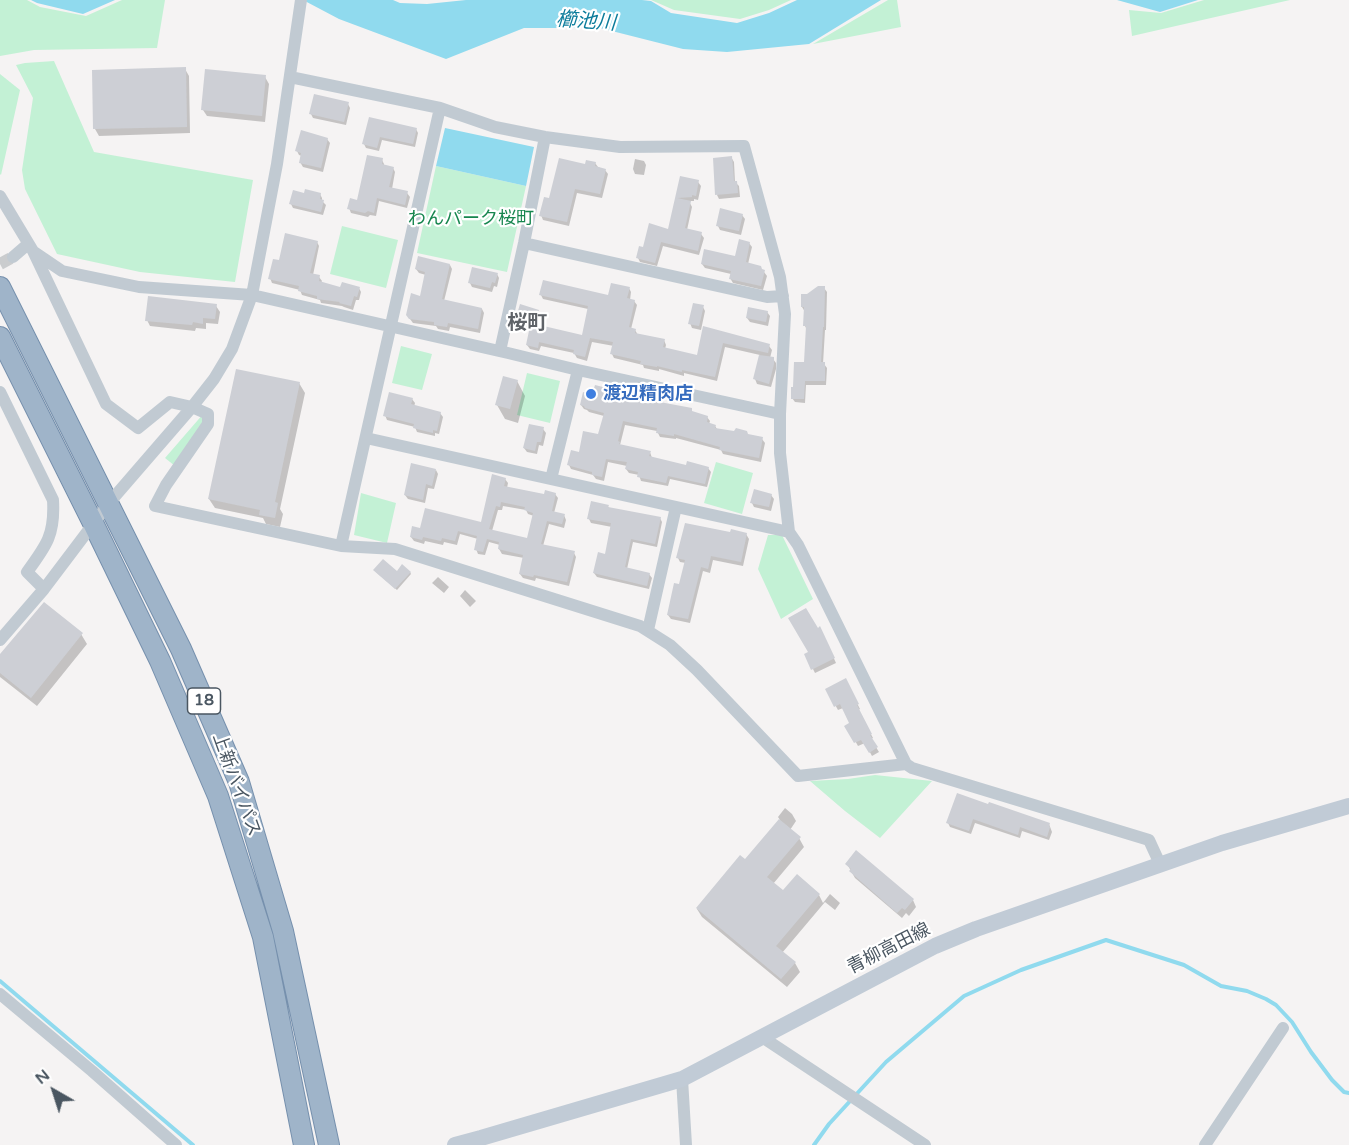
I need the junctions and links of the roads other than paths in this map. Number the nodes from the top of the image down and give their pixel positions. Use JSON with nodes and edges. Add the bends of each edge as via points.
{"nodes":[{"id":1,"x":301,"y":0,"type":"edge"},
{"id":2,"x":290,"y":77,"type":"junction"},
{"id":3,"x":440,"y":108,"type":"junction"},
{"id":4,"x":545,"y":137,"type":"junction"},
{"id":5,"x":0,"y":196,"type":"edge"},
{"id":6,"x":524,"y":243,"type":"junction"},
{"id":7,"x":30,"y":247,"type":"junction"},
{"id":8,"x":13,"y":257,"type":"tunnel mouth"},
{"id":9,"x":0,"y":286,"type":"edge"},
{"id":10,"x":252,"y":295,"type":"junction"},
{"id":11,"x":783,"y":296,"type":"junction"},
{"id":12,"x":391,"y":326,"type":"junction"},
{"id":13,"x":0,"y":337,"type":"edge"},
{"id":14,"x":500,"y":351,"type":"junction"},
{"id":15,"x":578,"y":370,"type":"junction"},
{"id":16,"x":0,"y":392,"type":"edge"},
{"id":17,"x":192,"y":407,"type":"junction"},
{"id":18,"x":780,"y":414,"type":"junction"},
{"id":19,"x":366,"y":438,"type":"junction"},
{"id":20,"x":551,"y":479,"type":"junction"},
{"id":21,"x":109,"y":503,"type":"junction"},
{"id":22,"x":676,"y":507,"type":"junction"},
{"id":23,"x":93,"y":523,"type":"junction"},
{"id":24,"x":789,"y":532,"type":"junction"},
{"id":25,"x":341,"y":546,"type":"junction"},
{"id":26,"x":44,"y":588,"type":"junction"},
{"id":27,"x":648,"y":630,"type":"junction"},
{"id":28,"x":0,"y":640,"type":"edge"},
{"id":29,"x":906,"y":764,"type":"junction"},
{"id":30,"x":1349,"y":806,"type":"edge"},
{"id":31,"x":1160,"y":864,"type":"junction"},
{"id":32,"x":0,"y":994,"type":"edge"},
{"id":33,"x":1283,"y":1028,"type":"dead end"},
{"id":34,"x":762,"y":1037,"type":"junction"},
{"id":35,"x":682,"y":1079,"type":"junction"},
{"id":36,"x":176,"y":1145,"type":"edge"},
{"id":37,"x":304,"y":1145,"type":"edge"},
{"id":38,"x":329,"y":1145,"type":"edge"},
{"id":39,"x":455,"y":1145,"type":"edge"},
{"id":40,"x":686,"y":1145,"type":"edge"},
{"id":41,"x":926,"y":1145,"type":"edge"},
{"id":42,"x":1206,"y":1145,"type":"edge"}],
"edges":[{"from":1,"to":2,"type":"street"},
{"from":2,"to":3,"type":"street"},
{"from":2,"to":10,"type":"street"},
{"from":3,"to":4,"type":"street","via":[[495,127]]},
{"from":3,"to":12,"type":"street"},
{"from":4,"to":6,"type":"street"},
{"from":4,"to":11,"type":"street","via":[[620,147],[744,146]]},
{"from":5,"to":7,"type":"street"},
{"from":6,"to":11,"type":"street","via":[[766,297]]},
{"from":6,"to":14,"type":"street"},
{"from":7,"to":8,"type":"street"},
{"from":7,"to":10,"type":"street","via":[[62,271],[139,287]]},
{"from":7,"to":17,"type":"street","via":[[106,404],[138,428],[170,402]]},
{"from":9,"to":21,"type":"highway","name":"上新バイパス","number":"18"},
{"from":10,"to":12,"type":"street"},
{"from":10,"to":17,"type":"street","via":[[232,349]]},
{"from":11,"to":18,"type":"street"},
{"from":12,"to":14,"type":"street"},
{"from":12,"to":19,"type":"street"},
{"from":13,"to":23,"type":"highway","name":"上新バイパス","number":"18"},
{"from":14,"to":15,"type":"street"},
{"from":15,"to":18,"type":"street"},
{"from":15,"to":20,"type":"street"},
{"from":16,"to":26,"type":"street","via":[[53,500],[52,531],[27,572]]},
{"from":17,"to":21,"type":"street"},
{"from":17,"to":25,"type":"street","via":[[208,414],[208,424],[154,506]]},
{"from":18,"to":24,"type":"street"},
{"from":19,"to":20,"type":"street"},
{"from":19,"to":25,"type":"street"},
{"from":20,"to":22,"type":"street"},
{"from":21,"to":23,"type":"street"},
{"from":21,"to":38,"type":"highway","name":"上新バイパス","number":"18","via":[[181,649],[239,782],[283,931]]},
{"from":22,"to":24,"type":"street"},
{"from":22,"to":27,"type":"street"},
{"from":23,"to":26,"type":"street"},
{"from":23,"to":37,"type":"highway","name":"上新バイパス","number":"18","via":[[160,661],[218,796],[263,937]]},
{"from":24,"to":29,"type":"street"},
{"from":25,"to":27,"type":"street","via":[[395,549]]},
{"from":26,"to":28,"type":"street"},
{"from":27,"to":29,"type":"street","via":[[698,670],[798,776]]},
{"from":29,"to":31,"type":"street","via":[[1149,840]]},
{"from":30,"to":31,"type":"main road","name":"青柳高田線"},
{"from":31,"to":34,"type":"main road","name":"青柳高田線","via":[[935,946]]},
{"from":32,"to":36,"type":"street"},
{"from":33,"to":42,"type":"street"},
{"from":34,"to":35,"type":"main road","name":"青柳高田線"},
{"from":34,"to":41,"type":"street"},
{"from":35,"to":39,"type":"main road","name":"青柳高田線"},
{"from":35,"to":40,"type":"street"}]}
